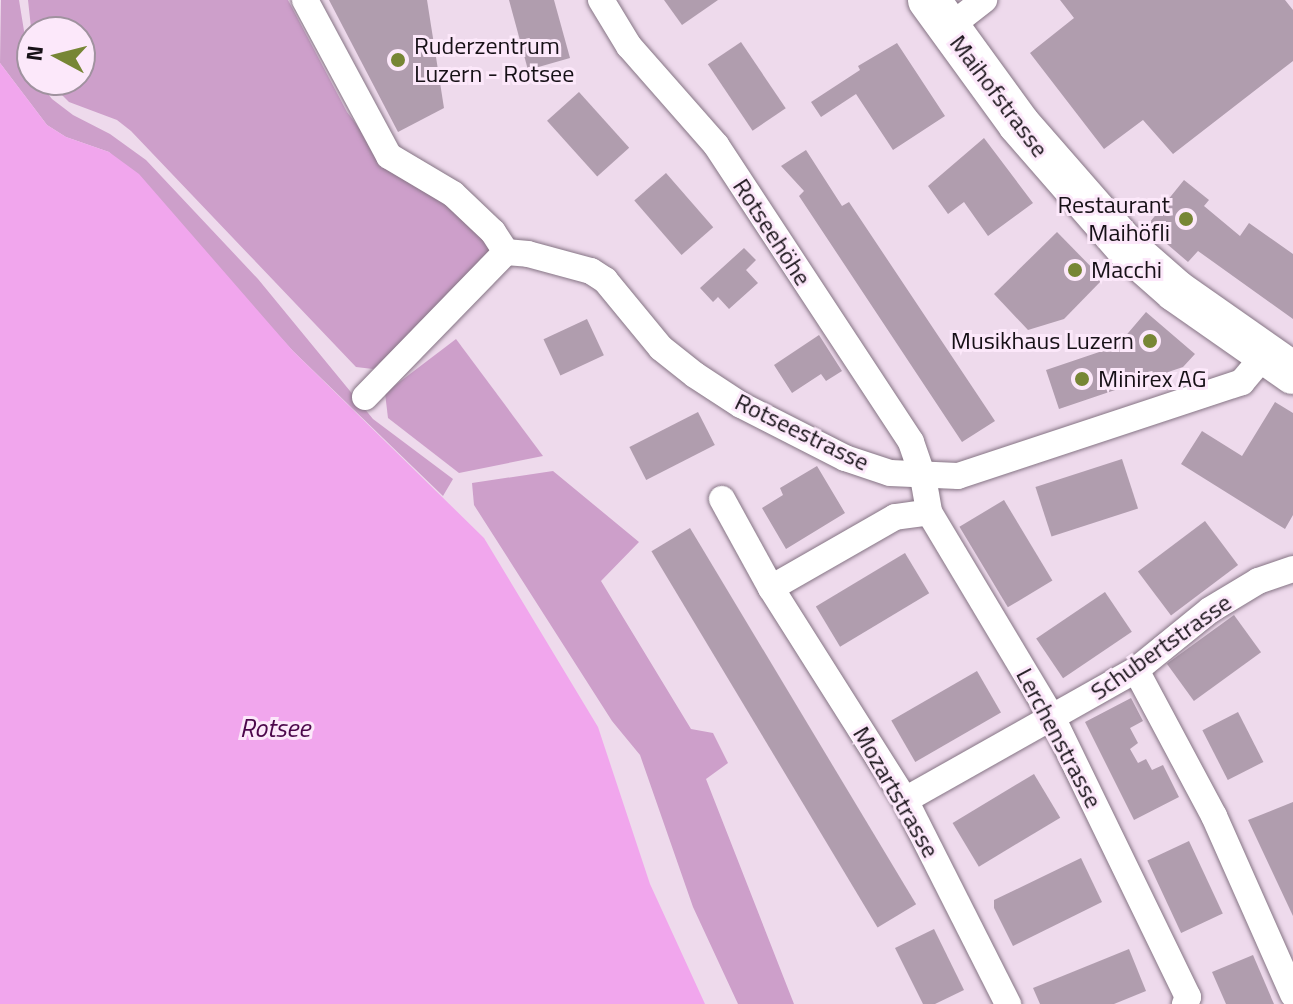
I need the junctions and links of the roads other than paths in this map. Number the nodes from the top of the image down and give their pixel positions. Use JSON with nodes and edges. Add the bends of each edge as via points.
{"nodes":[{"id":1,"x":305,"y":0,"type":"edge"},
{"id":2,"x":601,"y":0,"type":"edge"},
{"id":3,"x":984,"y":0,"type":"edge"},
{"id":4,"x":938,"y":14,"type":"edge"},
{"id":5,"x":506,"y":252,"type":"junction"},
{"id":6,"x":1279,"y":364,"type":"edge"},
{"id":7,"x":365,"y":397,"type":"dead end"},
{"id":8,"x":923,"y":477,"type":"junction"},
{"id":9,"x":722,"y":499,"type":"dead end"},
{"id":10,"x":929,"y":512,"type":"junction"},
{"id":11,"x":1293,"y":569,"type":"edge"},
{"id":12,"x":771,"y":588,"type":"junction"},
{"id":13,"x":1136,"y":670,"type":"junction"},
{"id":14,"x":1053,"y":719,"type":"junction"},
{"id":15,"x":905,"y":800,"type":"junction"},
{"id":16,"x":1293,"y":994,"type":"edge"},
{"id":17,"x":1008,"y":1004,"type":"edge"},
{"id":18,"x":1185,"y":1004,"type":"edge"}],
"edges":[{"from":1,"to":5,"type":"street","via":[[389,156],[453,194]]},
{"from":2,"to":8,"type":"street","name":"Rotseehöhe","via":[[629,46],[716,145],[911,442]]},
{"from":3,"to":4,"type":"street"},
{"from":4,"to":6,"type":"main road","name":"Maihofstrasse","via":[[1059,172],[1127,248],[1176,291]]},
{"from":5,"to":7,"type":"street"},
{"from":5,"to":8,"type":"street","name":"Rotseestrasse","via":[[591,271],[605,280],[661,348],[741,405],[845,458]]},
{"from":6,"to":8,"type":"street","name":"Rotseestrasse","via":[[1242,382],[958,476]]},
{"from":8,"to":10,"type":"street","name":"Lerchenstrasse"},
{"from":9,"to":12,"type":"street","name":"Mozartstrasse"},
{"from":10,"to":12,"type":"street","via":[[895,517]]},
{"from":10,"to":14,"type":"street","name":"Lerchenstrasse"},
{"from":11,"to":13,"type":"street","name":"Schubertstrasse","via":[[1258,581],[1210,610]]},
{"from":12,"to":15,"type":"street","name":"Mozartstrasse"},
{"from":13,"to":14,"type":"street","name":"Schubertstrasse"},
{"from":13,"to":16,"type":"street","via":[[1214,816]]},
{"from":14,"to":15,"type":"street","name":"Schubertstrasse"},
{"from":14,"to":18,"type":"street","name":"Lerchenstrasse","via":[[1188,997]]},
{"from":15,"to":17,"type":"street","name":"Mozartstrasse"}]}
